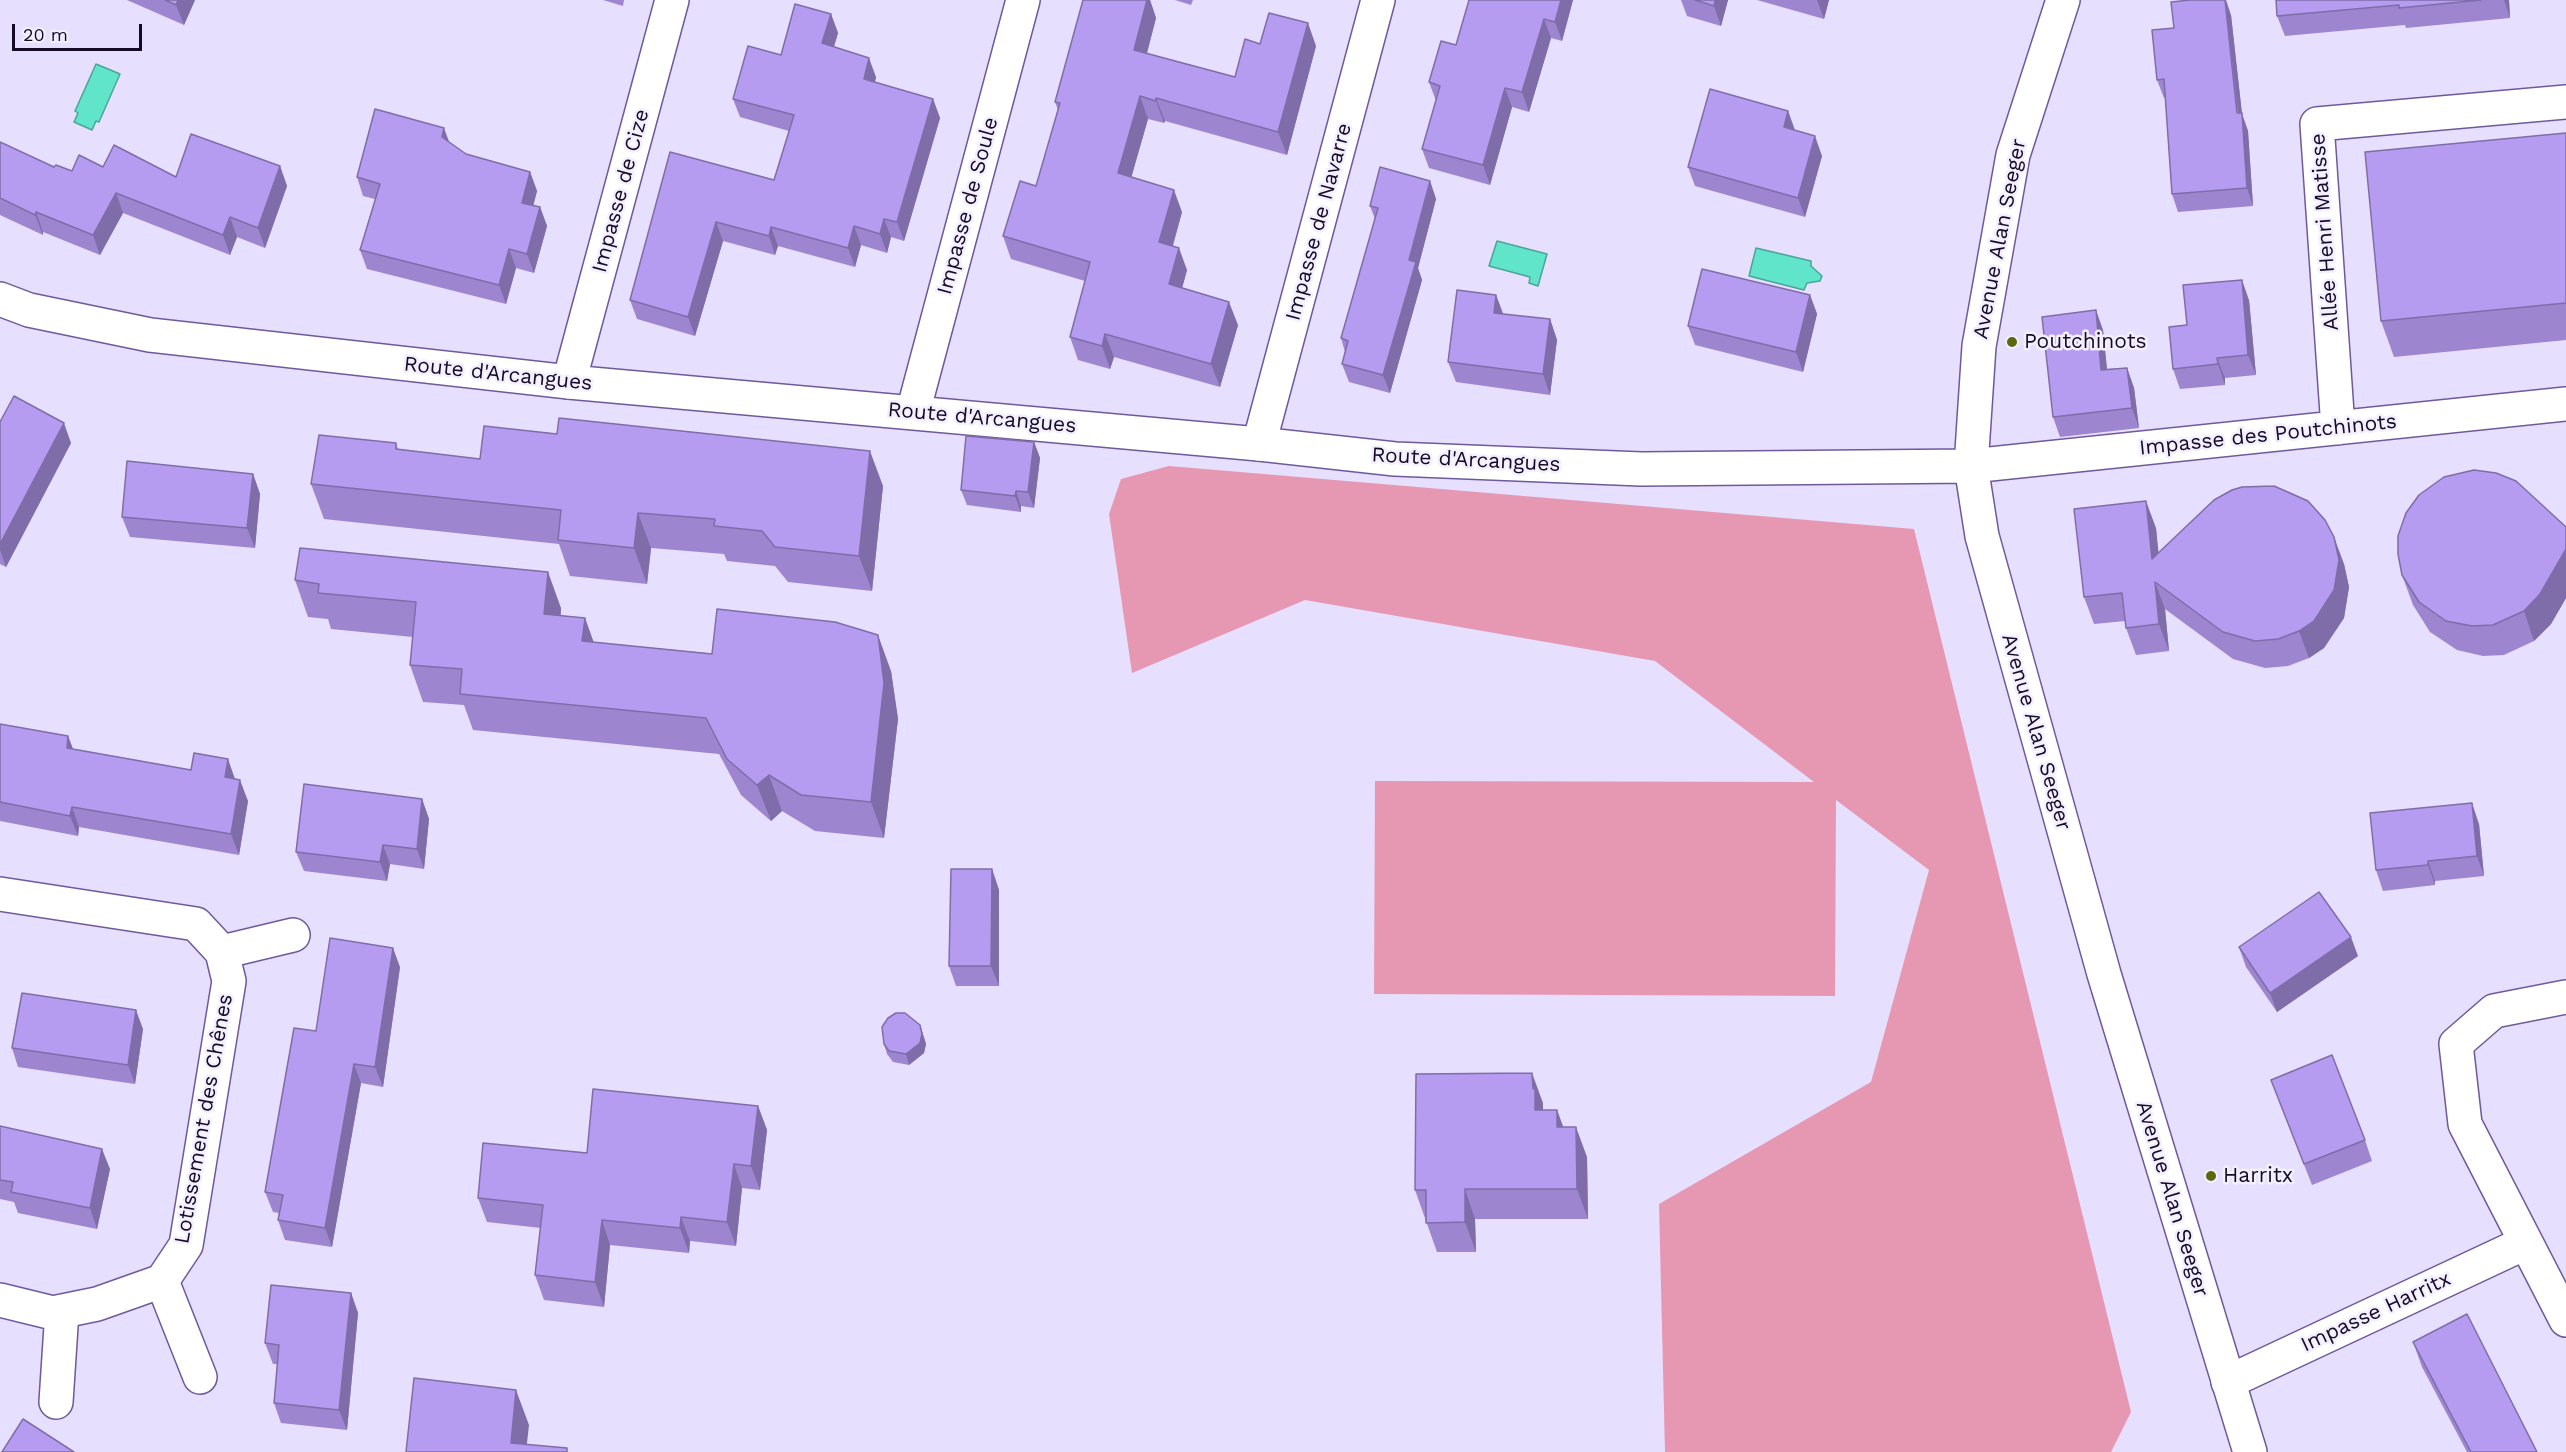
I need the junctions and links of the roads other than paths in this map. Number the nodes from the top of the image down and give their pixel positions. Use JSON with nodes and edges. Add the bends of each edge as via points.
{"nodes":[{"id":1,"x":672,"y":0,"type":"edge"},
{"id":2,"x":1023,"y":0,"type":"edge"},
{"id":3,"x":1378,"y":0,"type":"edge"},
{"id":4,"x":2063,"y":0,"type":"edge"},
{"id":5,"x":2566,"y":102,"type":"edge"},
{"id":6,"x":0,"y":299,"type":"edge"},
{"id":7,"x":569,"y":382,"type":"junction"},
{"id":8,"x":2566,"y":404,"type":"edge"},
{"id":9,"x":913,"y":412,"type":"junction"},
{"id":10,"x":2338,"y":428,"type":"junction"},
{"id":11,"x":1259,"y":444,"type":"junction"},
{"id":12,"x":1971,"y":466,"type":"junction"},
{"id":13,"x":0,"y":894,"type":"edge"},
{"id":14,"x":293,"y":935,"type":"dead end"},
{"id":15,"x":222,"y":952,"type":"junction"},
{"id":16,"x":2566,"y":997,"type":"edge"},
{"id":17,"x":2525,"y":1243,"type":"junction"},
{"id":18,"x":162,"y":1281,"type":"junction"},
{"id":19,"x":0,"y":1300,"type":"edge"},
{"id":20,"x":62,"y":1311,"type":"junction"},
{"id":21,"x":2566,"y":1320,"type":"edge"},
{"id":22,"x":200,"y":1377,"type":"dead end"},
{"id":23,"x":2228,"y":1382,"type":"junction"},
{"id":24,"x":56,"y":1402,"type":"dead end"},
{"id":25,"x":2250,"y":1452,"type":"edge"}],
"edges":[{"from":1,"to":7,"type":"street","name":"Impasse de Cize"},
{"from":2,"to":9,"type":"street","name":"Impasse de Soule"},
{"from":3,"to":11,"type":"street","name":"Impasse de Navarre"},
{"from":4,"to":12,"type":"street","name":"Avenue Alan Seeger","via":[[2013,155],[1979,346]]},
{"from":5,"to":10,"type":"street","name":"Allée Henri Matisse","via":[[2317,123]]},
{"from":6,"to":7,"type":"street","name":"Route d'Arcangues","via":[[29,310],[150,335]]},
{"from":7,"to":9,"type":"street","name":"Route d'Arcangues"},
{"from":8,"to":10,"type":"street","name":"Impasse des Poutchinots"},
{"from":9,"to":11,"type":"street","name":"Route d'Arcangues"},
{"from":10,"to":12,"type":"street","name":"Impasse des Poutchinots"},
{"from":11,"to":12,"type":"street","name":"Route d'Arcangues","via":[[1395,459],[1641,469]]},
{"from":12,"to":23,"type":"street","name":"Avenue Alan Seeger","via":[[1982,536],[2104,974]]},
{"from":13,"to":15,"type":"street","name":"Lotissement des Chênes","via":[[196,924]]},
{"from":14,"to":15,"type":"street"},
{"from":15,"to":18,"type":"street","name":"Lotissement des Chênes","via":[[229,981],[186,1245]]},
{"from":16,"to":17,"type":"street","via":[[2493,1011],[2456,1044],[2465,1124]]},
{"from":17,"to":21,"type":"street"},
{"from":17,"to":23,"type":"street","name":"Impasse Harritx"},
{"from":18,"to":20,"type":"street","via":[[97,1304]]},
{"from":18,"to":22,"type":"street"},
{"from":19,"to":20,"type":"street","via":[[53,1313]]},
{"from":20,"to":24,"type":"street"},
{"from":23,"to":25,"type":"street","name":"Avenue Alan Seeger"}]}
